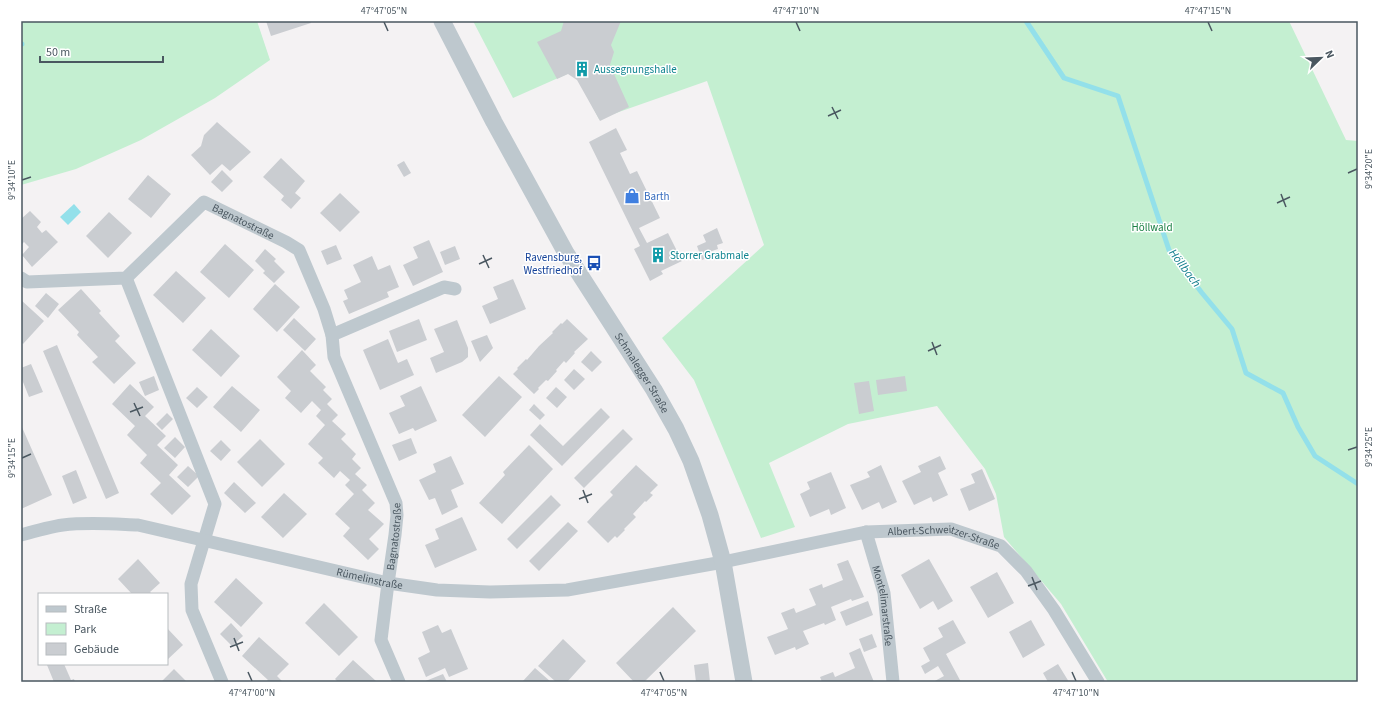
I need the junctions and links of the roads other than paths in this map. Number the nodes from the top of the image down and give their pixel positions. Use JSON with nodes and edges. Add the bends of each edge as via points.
{"nodes":[{"id":1,"x":442,"y":21,"type":"edge"},
{"id":2,"x":21,"y":278,"type":"edge"},
{"id":3,"x":126,"y":278,"type":"junction"},
{"id":4,"x":455,"y":289,"type":"dead end"},
{"id":5,"x":332,"y":334,"type":"junction"},
{"id":6,"x":866,"y":532,"type":"junction"},
{"id":7,"x":21,"y":535,"type":"edge"},
{"id":8,"x":203,"y":540,"type":"junction"},
{"id":9,"x":723,"y":562,"type":"junction"},
{"id":10,"x":388,"y":583,"type":"junction"},
{"id":11,"x":222,"y":682,"type":"edge"},
{"id":12,"x":398,"y":682,"type":"edge"},
{"id":13,"x":744,"y":682,"type":"edge"},
{"id":14,"x":893,"y":682,"type":"edge"},
{"id":15,"x":1098,"y":682,"type":"edge"}],
"edges":[{"from":1,"to":9,"type":"street","name":"Schmalegger Straße","via":[[566,253],[654,390],[676,429],[700,484]]},
{"from":2,"to":3,"type":"street","via":[[27,282]]},
{"from":3,"to":5,"type":"street","name":"Bagnatostraße","via":[[204,202],[299,250]]},
{"from":3,"to":8,"type":"street","via":[[215,504]]},
{"from":4,"to":5,"type":"street","via":[[444,287]]},
{"from":5,"to":10,"type":"street","name":"Bagnatostraße","via":[[334,357],[396,504],[395,535]]},
{"from":6,"to":9,"type":"street","name":"Albert-Schweitzer-Straße"},
{"from":6,"to":14,"type":"street","name":"Montelimarstraße","via":[[884,593]]},
{"from":6,"to":15,"type":"street","name":"Albert-Schweitzer-Straße","via":[[951,529],[1001,546],[1026,571],[1054,610]]},
{"from":7,"to":8,"type":"street","name":"Rümelinstraße","via":[[49,527],[109,523],[138,525]]},
{"from":8,"to":10,"type":"street","name":"Rümelinstraße"},
{"from":8,"to":11,"type":"street","via":[[191,584],[192,610]]},
{"from":9,"to":10,"type":"street","name":"Rümelinstraße","via":[[567,590],[445,590]]},
{"from":9,"to":13,"type":"street","name":"Schmalegger Straße"},
{"from":10,"to":12,"type":"street","name":"Bagnatostraße","via":[[381,640]]}]}
